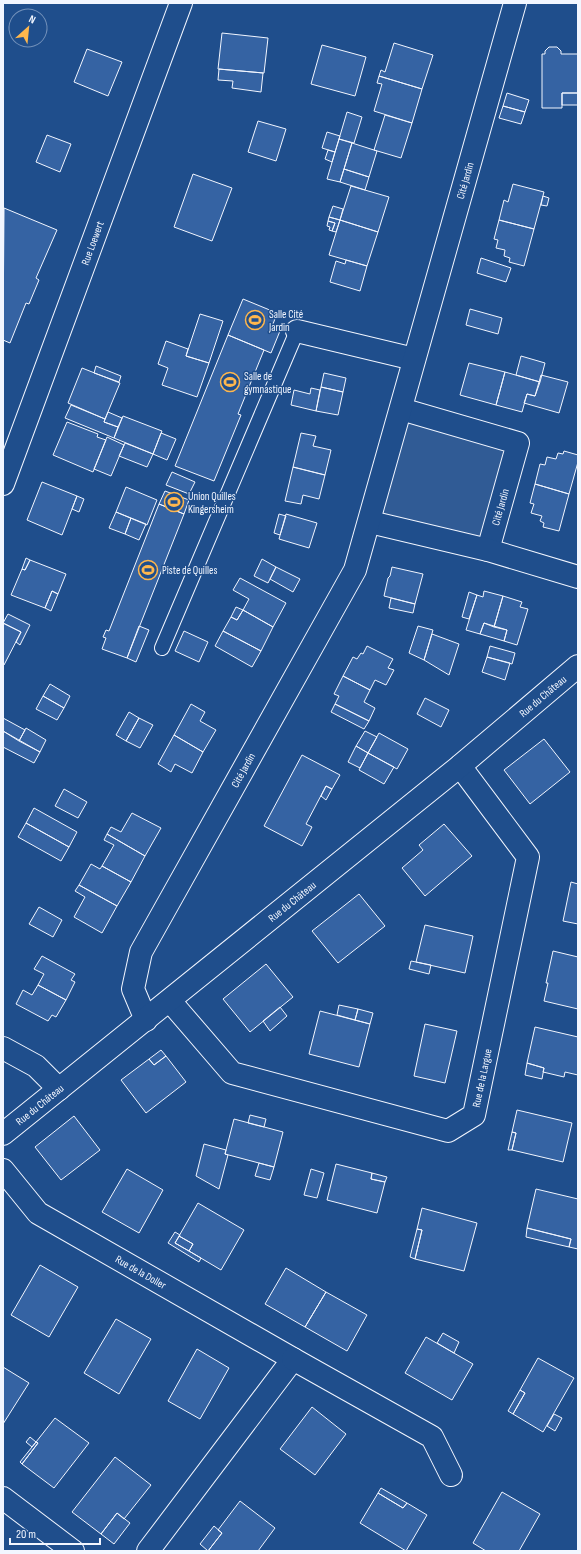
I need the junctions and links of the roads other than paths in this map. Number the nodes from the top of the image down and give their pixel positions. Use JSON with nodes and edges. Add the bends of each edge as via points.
{"nodes":[{"id":1,"x":181,"y":3,"type":"edge"},
{"id":2,"x":515,"y":3,"type":"edge"},
{"id":3,"x":298,"y":332,"type":"joint"},
{"id":4,"x":414,"y":359,"type":"junction"},
{"id":5,"x":400,"y":409,"type":"junction"},
{"id":6,"x":3,"y":484,"type":"edge"},
{"id":7,"x":370,"y":522,"type":"junction"},
{"id":8,"x":488,"y":550,"type":"junction"},
{"id":9,"x":578,"y":577,"type":"edge"},
{"id":10,"x":162,"y":648,"type":"dead end"},
{"id":11,"x":578,"y":666,"type":"edge"},
{"id":12,"x":460,"y":766,"type":"junction"},
{"id":13,"x":170,"y":1001,"type":"junction"},
{"id":14,"x":146,"y":1020,"type":"junction"},
{"id":15,"x":3,"y":1048,"type":"edge"},
{"id":16,"x":59,"y":1088,"type":"junction"},
{"id":17,"x":3,"y":1134,"type":"edge"},
{"id":18,"x":3,"y":1170,"type":"edge"},
{"id":19,"x":293,"y":1359,"type":"junction"},
{"id":20,"x":451,"y":1475,"type":"dead end"},
{"id":21,"x":3,"y":1498,"type":"edge"},
{"id":22,"x":73,"y":1551,"type":"edge"},
{"id":23,"x":148,"y":1551,"type":"edge"}],
"edges":[{"from":1,"to":6,"type":"street","name":"Rue Loewert"},
{"from":2,"to":4,"type":"street","name":"Cité Jardin"},
{"from":3,"to":4,"type":"street"},
{"from":3,"to":10,"type":"lane"},
{"from":4,"to":5,"type":"street","name":"Cité Jardin"},
{"from":5,"to":7,"type":"street","name":"Cité Jardin"},
{"from":5,"to":8,"type":"street","name":"Cité Jardin","via":[[518,443]]},
{"from":7,"to":8,"type":"street"},
{"from":7,"to":14,"type":"street","name":"Cité Jardin","via":[[355,570],[141,952],[133,989]]},
{"from":8,"to":9,"type":"street"},
{"from":11,"to":12,"type":"street","name":"Rue du Château"},
{"from":12,"to":13,"type":"street","name":"Rue du Château"},
{"from":12,"to":13,"type":"street","name":"Rue de la Largue","via":[[528,856],[474,1115],[448,1131],[232,1073]]},
{"from":13,"to":14,"type":"street","name":"Rue du Château"},
{"from":14,"to":16,"type":"street","name":"Rue du Château"},
{"from":15,"to":16,"type":"street","via":[[36,1066]]},
{"from":16,"to":17,"type":"street","name":"Rue du Château"},
{"from":18,"to":19,"type":"street","name":"Rue de la Doller","via":[[38,1213]]},
{"from":19,"to":20,"type":"street","name":"Rue de la Doller","via":[[432,1437]]},
{"from":19,"to":23,"type":"street"},
{"from":21,"to":22,"type":"street"}]}
